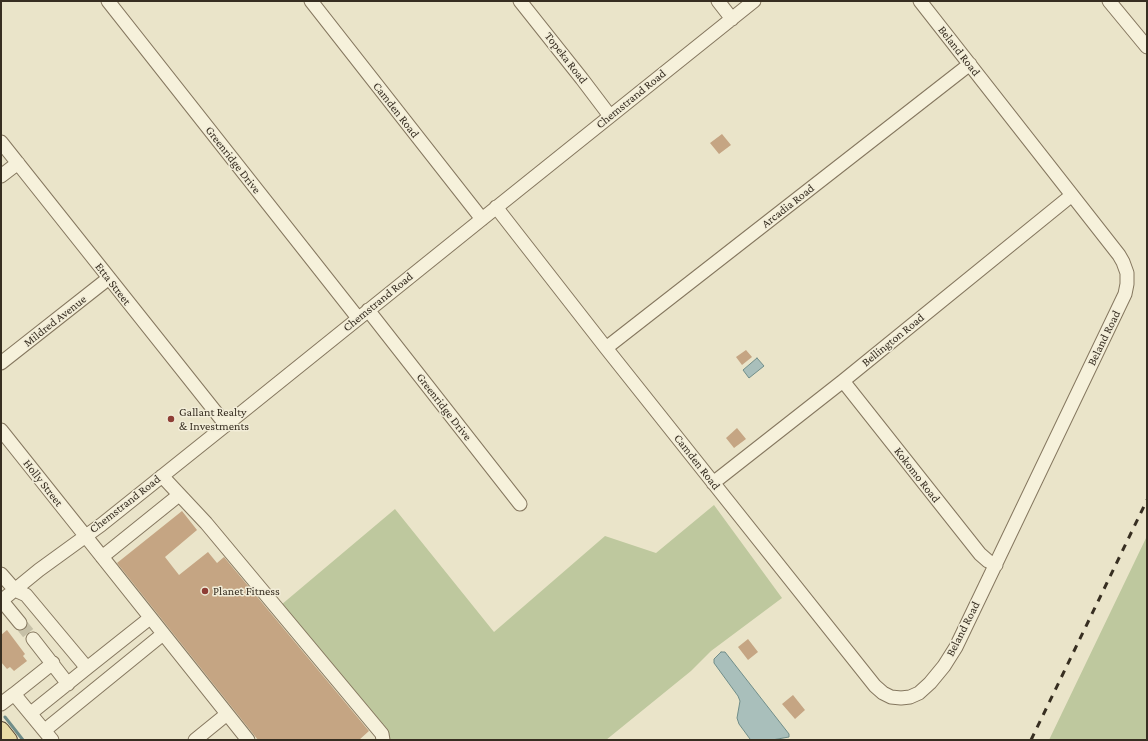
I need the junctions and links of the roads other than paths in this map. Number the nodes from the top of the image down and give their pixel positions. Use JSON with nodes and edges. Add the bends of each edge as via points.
{"nodes":[{"id":1,"x":108,"y":1,"type":"edge"},
{"id":2,"x":311,"y":1,"type":"edge"},
{"id":3,"x":520,"y":1,"type":"edge"},
{"id":4,"x":718,"y":1,"type":"edge"},
{"id":5,"x":754,"y":1,"type":"edge"},
{"id":6,"x":920,"y":1,"type":"edge"},
{"id":7,"x":1109,"y":1,"type":"edge"},
{"id":8,"x":732,"y":18,"type":"junction"},
{"id":9,"x":1147,"y":47,"type":"edge"},
{"id":10,"x":970,"y":64,"type":"junction"},
{"id":11,"x":610,"y":116,"type":"junction"},
{"id":12,"x":1,"y":142,"type":"edge"},
{"id":13,"x":18,"y":163,"type":"junction"},
{"id":14,"x":1,"y":176,"type":"edge"},
{"id":15,"x":1072,"y":195,"type":"junction"},
{"id":16,"x":496,"y":207,"type":"junction"},
{"id":17,"x":482,"y":219,"type":"junction"},
{"id":18,"x":109,"y":278,"type":"junction"},
{"id":19,"x":363,"y":314,"type":"junction"},
{"id":20,"x":606,"y":348,"type":"junction"},
{"id":21,"x":1,"y":363,"type":"edge"},
{"id":22,"x":843,"y":381,"type":"junction"},
{"id":23,"x":226,"y":425,"type":"junction"},
{"id":24,"x":1,"y":430,"type":"edge"},
{"id":25,"x":162,"y":476,"type":"junction"},
{"id":26,"x":713,"y":483,"type":"junction"},
{"id":27,"x":179,"y":495,"type":"junction"},
{"id":28,"x":520,"y":504,"type":"dead end"},
{"id":29,"x":85,"y":536,"type":"junction"},
{"id":30,"x":102,"y":557,"type":"junction"},
{"id":31,"x":996,"y":565,"type":"junction"},
{"id":32,"x":1,"y":574,"type":"edge"},
{"id":33,"x":15,"y":590,"type":"junction"},
{"id":34,"x":1,"y":601,"type":"edge"},
{"id":35,"x":150,"y":618,"type":"junction"},
{"id":36,"x":20,"y":623,"type":"tunnel mouth"},
{"id":37,"x":163,"y":634,"type":"junction"},
{"id":38,"x":33,"y":638,"type":"tunnel mouth"},
{"id":39,"x":53,"y":663,"type":"junction"},
{"id":40,"x":86,"y":668,"type":"junction"},
{"id":41,"x":68,"y":684,"type":"junction"},
{"id":42,"x":14,"y":694,"type":"junction"},
{"id":43,"x":910,"y":697,"type":"joint"},
{"id":44,"x":1,"y":704,"type":"edge"},
{"id":45,"x":31,"y":713,"type":"junction"},
{"id":46,"x":227,"y":714,"type":"junction"},
{"id":47,"x":1,"y":730,"type":"edge"},
{"id":48,"x":48,"y":735,"type":"edge"},
{"id":49,"x":9,"y":740,"type":"edge"},
{"id":50,"x":195,"y":740,"type":"edge"},
{"id":51,"x":248,"y":740,"type":"edge"},
{"id":52,"x":383,"y":740,"type":"edge"}],
"edges":[{"from":1,"to":19,"type":"street","name":"Greenridge Drive"},
{"from":2,"to":17,"type":"street","name":"Camden Road"},
{"from":3,"to":11,"type":"street","name":"Topeka Road"},
{"from":4,"to":8,"type":"street"},
{"from":5,"to":8,"type":"street","name":"Chemstrand Road"},
{"from":6,"to":10,"type":"street","name":"Beland Road"},
{"from":7,"to":9,"type":"street"},
{"from":8,"to":11,"type":"street","name":"Chemstrand Road"},
{"from":10,"to":15,"type":"street","name":"Beland Road"},
{"from":10,"to":20,"type":"street","name":"Arcadia Road"},
{"from":11,"to":16,"type":"street","name":"Chemstrand Road"},
{"from":12,"to":13,"type":"street","name":"Etta Street"},
{"from":13,"to":14,"type":"street"},
{"from":13,"to":18,"type":"street","name":"Etta Street"},
{"from":15,"to":22,"type":"street","name":"Bellington Road"},
{"from":15,"to":31,"type":"street","name":"Beland Road","via":[[1123,262],[1127,273],[1125,294]]},
{"from":16,"to":17,"type":"street","name":"Chemstrand Road"},
{"from":16,"to":20,"type":"street","name":"Camden Road"},
{"from":17,"to":19,"type":"street","name":"Chemstrand Road"},
{"from":18,"to":21,"type":"street","name":"Mildred Avenue"},
{"from":18,"to":23,"type":"street","name":"Etta Street"},
{"from":19,"to":23,"type":"street","name":"Chemstrand Road"},
{"from":19,"to":28,"type":"street","name":"Greenridge Drive"},
{"from":20,"to":26,"type":"street","name":"Camden Road"},
{"from":22,"to":26,"type":"street","name":"Bellington Road"},
{"from":22,"to":31,"type":"street","name":"Kokomo Road","via":[[980,554]]},
{"from":23,"to":25,"type":"street","name":"Chemstrand Road"},
{"from":24,"to":29,"type":"street","name":"Holly Street"},
{"from":25,"to":27,"type":"street"},
{"from":25,"to":29,"type":"street","name":"Chemstrand Road"},
{"from":26,"to":43,"type":"street","name":"Camden Road","via":[[875,686],[891,697]]},
{"from":27,"to":30,"type":"street"},
{"from":27,"to":52,"type":"street","via":[[206,523],[382,734]]},
{"from":29,"to":30,"type":"street","name":"Holly Street"},
{"from":29,"to":33,"type":"street","name":"Chemstrand Road"},
{"from":30,"to":35,"type":"street","name":"Holly Street"},
{"from":31,"to":43,"type":"street","name":"Beland Road","via":[[944,666],[930,683]]},
{"from":32,"to":33,"type":"street"},
{"from":33,"to":34,"type":"street","name":"Chemstrand Road"},
{"from":33,"to":40,"type":"street","via":[[26,595]]},
{"from":34,"to":36,"type":"street"},
{"from":35,"to":37,"type":"street","name":"Holly Street"},
{"from":35,"to":40,"type":"street"},
{"from":37,"to":46,"type":"street","name":"Holly Street"},
{"from":37,"to":48,"type":"street"},
{"from":38,"to":39,"type":"street"},
{"from":39,"to":41,"type":"street"},
{"from":39,"to":42,"type":"street"},
{"from":40,"to":41,"type":"street"},
{"from":41,"to":45,"type":"street"},
{"from":42,"to":44,"type":"street"},
{"from":42,"to":45,"type":"street"},
{"from":45,"to":48,"type":"street"},
{"from":46,"to":50,"type":"street"},
{"from":46,"to":51,"type":"street","name":"Holly Street"},
{"from":47,"to":49,"type":"main road"}]}
